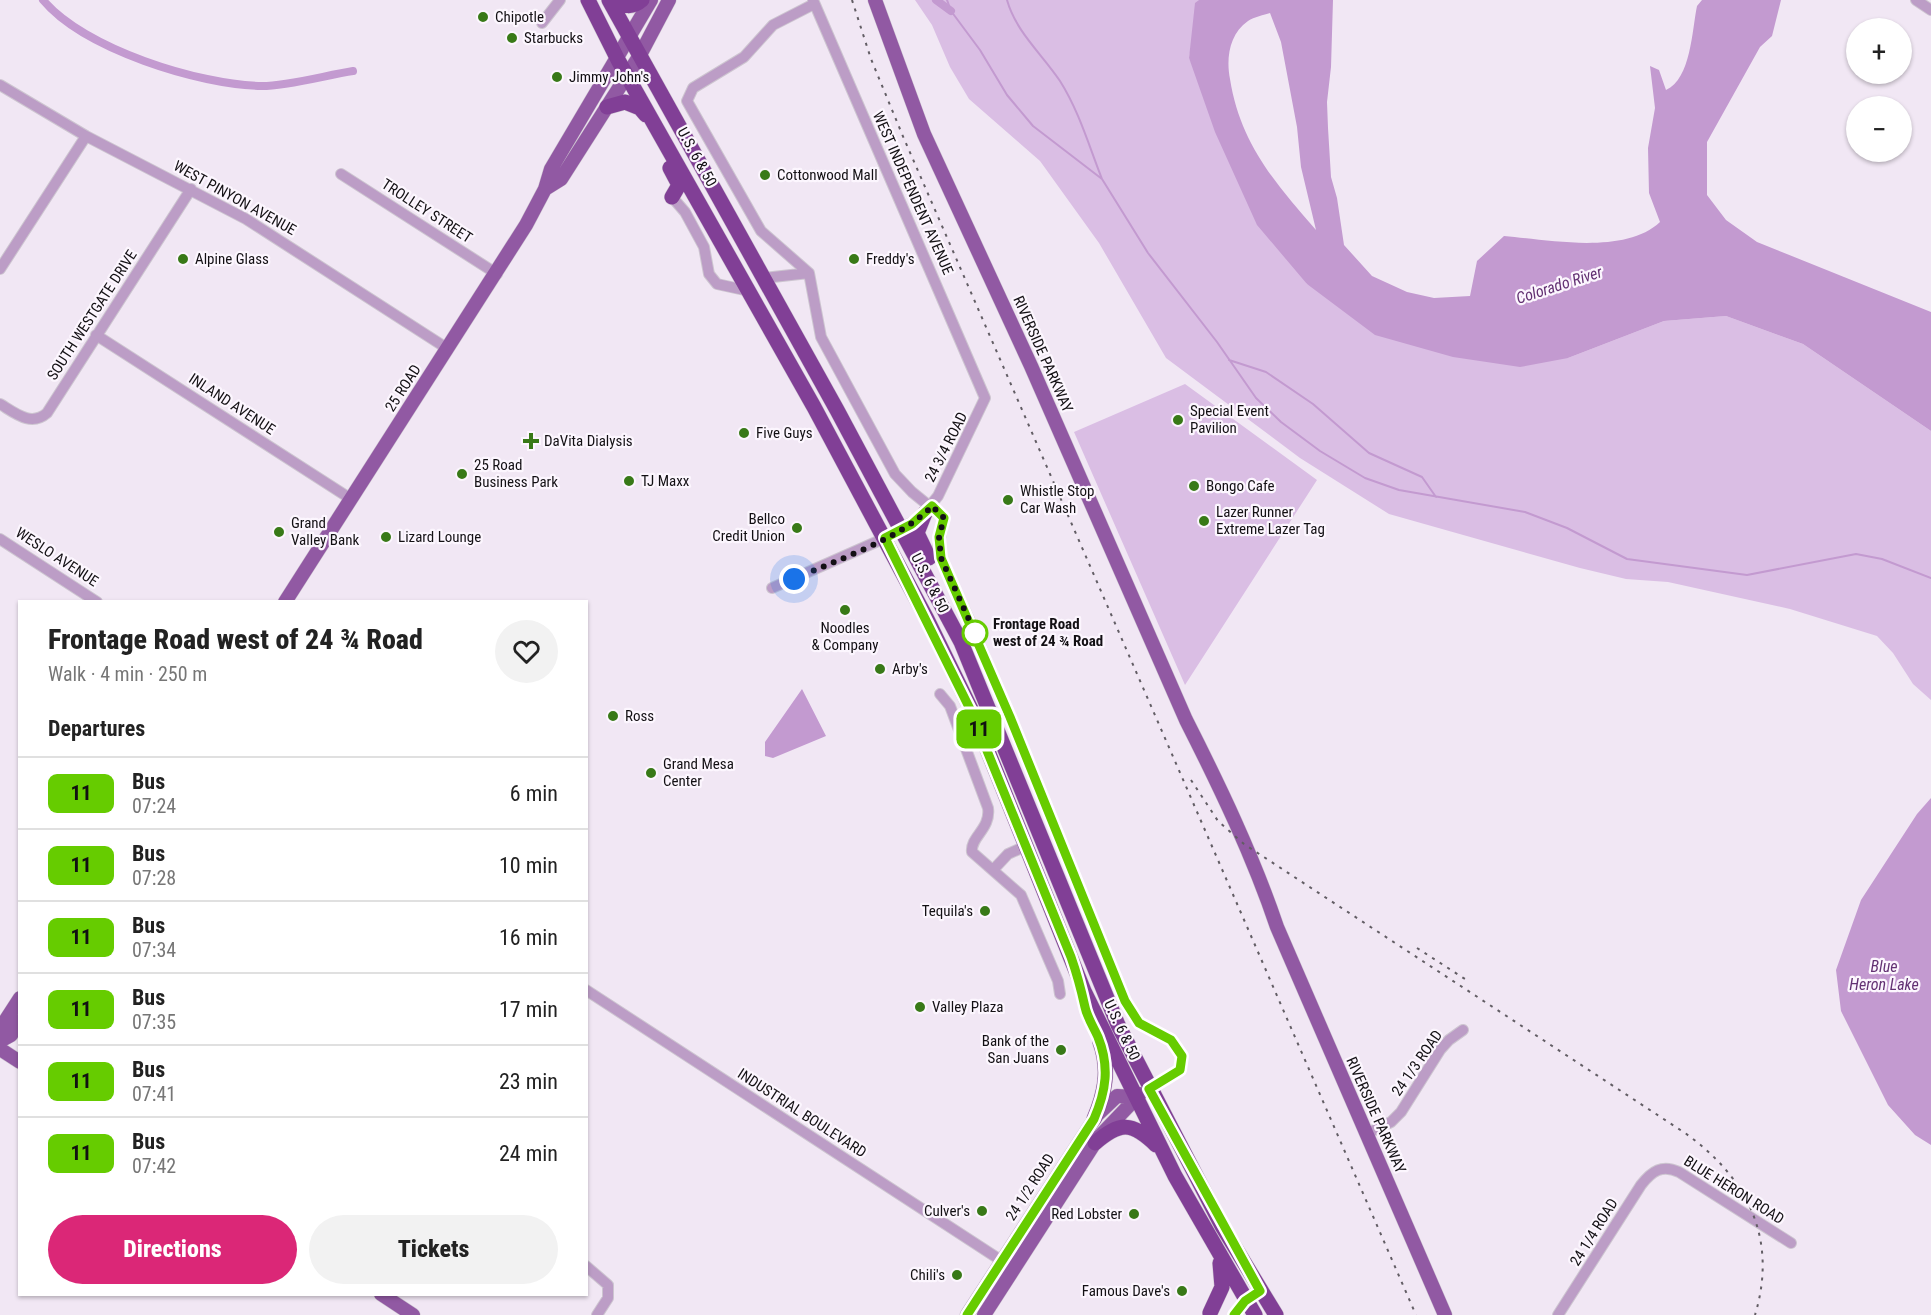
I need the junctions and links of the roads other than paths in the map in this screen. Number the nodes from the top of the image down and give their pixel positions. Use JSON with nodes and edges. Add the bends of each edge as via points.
{"nodes":[{"id":1,"x":560,"y":0,"type":"edge"},
{"id":2,"x":588,"y":0,"type":"edge"},
{"id":3,"x":611,"y":0,"type":"edge"},
{"id":4,"x":642,"y":0,"type":"edge"},
{"id":5,"x":651,"y":0,"type":"edge"},
{"id":6,"x":669,"y":0,"type":"edge"},
{"id":7,"x":875,"y":0,"type":"edge"},
{"id":8,"x":1916,"y":0,"type":"edge"},
{"id":9,"x":814,"y":2,"type":"edge"},
{"id":10,"x":1931,"y":9,"type":"edge"},
{"id":11,"x":542,"y":23,"type":"dead end"},
{"id":12,"x":631,"y":39,"type":"junction"},
{"id":13,"x":640,"y":55,"type":"junction"},
{"id":14,"x":618,"y":60,"type":"junction"},
{"id":15,"x":627,"y":75,"type":"junction"},
{"id":16,"x":0,"y":85,"type":"edge"},
{"id":17,"x":607,"y":107,"type":"junction"},
{"id":18,"x":658,"y":130,"type":"junction"},
{"id":19,"x":86,"y":136,"type":"junction"},
{"id":20,"x":341,"y":174,"type":"dead end"},
{"id":21,"x":688,"y":183,"type":"junction"},
{"id":22,"x":191,"y":189,"type":"junction"},
{"id":23,"x":545,"y":189,"type":"junction"},
{"id":24,"x":672,"y":197,"type":"joint"},
{"id":25,"x":0,"y":269,"type":"edge"},
{"id":26,"x":809,"y":273,"type":"junction"},
{"id":27,"x":497,"y":274,"type":"junction"},
{"id":28,"x":764,"y":278,"type":"junction"},
{"id":29,"x":749,"y":291,"type":"junction"},
{"id":30,"x":96,"y":335,"type":"junction"},
{"id":31,"x":448,"y":349,"type":"junction"},
{"id":32,"x":986,"y":398,"type":"joint"},
{"id":33,"x":0,"y":404,"type":"edge"},
{"id":34,"x":837,"y":410,"type":"junction"},
{"id":35,"x":351,"y":499,"type":"junction"},
{"id":36,"x":928,"y":510,"type":"junction"},
{"id":37,"x":901,"y":530,"type":"junction"},
{"id":38,"x":0,"y":538,"type":"edge"},
{"id":39,"x":883,"y":540,"type":"junction"},
{"id":40,"x":772,"y":588,"type":"dead end"},
{"id":41,"x":94,"y":600,"type":"edge"},
{"id":42,"x":286,"y":600,"type":"edge"},
{"id":43,"x":972,"y":669,"type":"junction"},
{"id":44,"x":940,"y":694,"type":"dead end"},
{"id":45,"x":1026,"y":846,"type":"junction"},
{"id":46,"x":993,"y":870,"type":"junction"},
{"id":47,"x":1092,"y":964,"type":"junction"},
{"id":48,"x":588,"y":991,"type":"edge"},
{"id":49,"x":1084,"y":991,"type":"junction"},
{"id":50,"x":1060,"y":994,"type":"dead end"},
{"id":51,"x":18,"y":1001,"type":"edge"},
{"id":52,"x":18,"y":1024,"type":"edge"},
{"id":53,"x":0,"y":1029,"type":"edge"},
{"id":54,"x":1463,"y":1030,"type":"dead end"},
{"id":55,"x":0,"y":1041,"type":"edge"},
{"id":56,"x":0,"y":1049,"type":"edge"},
{"id":57,"x":18,"y":1061,"type":"edge"},
{"id":58,"x":1149,"y":1089,"type":"junction"},
{"id":59,"x":1134,"y":1097,"type":"junction"},
{"id":60,"x":1094,"y":1119,"type":"junction"},
{"id":61,"x":1366,"y":1134,"type":"junction"},
{"id":62,"x":1095,"y":1143,"type":"junction"},
{"id":63,"x":1162,"y":1150,"type":"junction"},
{"id":64,"x":1659,"y":1169,"type":"joint"},
{"id":65,"x":1028,"y":1220,"type":"junction"},
{"id":66,"x":1791,"y":1243,"type":"dead end"},
{"id":67,"x":1215,"y":1249,"type":"junction"},
{"id":68,"x":1002,"y":1261,"type":"junction"},
{"id":69,"x":588,"y":1267,"type":"edge"},
{"id":70,"x":1012,"y":1272,"type":"junction"},
{"id":71,"x":384,"y":1296,"type":"edge"},
{"id":72,"x":1210,"y":1313,"type":"dead end"},
{"id":73,"x":413,"y":1315,"type":"edge"},
{"id":74,"x":597,"y":1315,"type":"edge"},
{"id":75,"x":967,"y":1315,"type":"edge"},
{"id":76,"x":984,"y":1315,"type":"edge"},
{"id":77,"x":1255,"y":1315,"type":"edge"},
{"id":78,"x":1276,"y":1315,"type":"edge"},
{"id":79,"x":1445,"y":1315,"type":"edge"},
{"id":80,"x":1558,"y":1315,"type":"edge"}],
"edges":[{"from":1,"to":11,"type":"street"},
{"from":2,"to":14,"type":"highway","name":"U.S. 6 & 50"},
{"from":3,"to":4,"type":"highway","via":[[629,6]]},
{"from":3,"to":12,"type":"highway","name":"U.S. 6 & 50"},
{"from":5,"to":12,"type":"main road","name":"25 ROAD"},
{"from":6,"to":13,"type":"main road","name":"25 ROAD"},
{"from":7,"to":61,"type":"main road","name":"RIVERSIDE PARKWAY","via":[[924,134],[1262,882],[1276,927]]},
{"from":8,"to":10,"type":"street"},
{"from":9,"to":26,"type":"street","via":[[773,26],[744,57],[693,88],[687,98],[761,231]]},
{"from":9,"to":32,"type":"street","name":"WEST INDEPENDENT AVENUE"},
{"from":12,"to":13,"type":"highway","name":"U.S. 6 & 50"},
{"from":12,"to":14,"type":"main road","name":"25 ROAD"},
{"from":13,"to":15,"type":"main road","name":"25 ROAD"},
{"from":13,"to":28,"type":"highway","name":"U.S. 6 & 50"},
{"from":14,"to":15,"type":"highway","name":"U.S. 6 & 50"},
{"from":14,"to":23,"type":"main road","name":"25 ROAD","via":[[551,169]]},
{"from":15,"to":17,"type":"main road","name":"25 ROAD"},
{"from":15,"to":18,"type":"highway","name":"U.S. 6 & 50"},
{"from":16,"to":19,"type":"street","name":"WEST PINYON AVENUE"},
{"from":17,"to":18,"type":"highway","via":[[631,103]]},
{"from":17,"to":23,"type":"main road","name":"25 ROAD","via":[[561,179]]},
{"from":18,"to":21,"type":"highway","name":"U.S. 6 & 50"},
{"from":18,"to":24,"type":"highway","via":[[661,152],[679,186]]},
{"from":19,"to":22,"type":"street","name":"WEST PINYON AVENUE"},
{"from":19,"to":25,"type":"street"},
{"from":20,"to":27,"type":"street","name":"TROLLEY STREET"},
{"from":21,"to":28,"type":"highway","via":[[713,209],[750,273]]},
{"from":21,"to":29,"type":"highway","name":"U.S. 6 & 50"},
{"from":22,"to":30,"type":"street","name":"SOUTH WESTGATE DRIVE"},
{"from":22,"to":31,"type":"street","name":"WEST PINYON AVENUE","via":[[246,219]]},
{"from":23,"to":27,"type":"main road","name":"25 ROAD"},
{"from":24,"to":29,"type":"street","via":[[704,247],[709,274],[717,284]]},
{"from":26,"to":28,"type":"street"},
{"from":26,"to":36,"type":"street","via":[[821,337],[895,474]]},
{"from":27,"to":31,"type":"main road","name":"25 ROAD"},
{"from":28,"to":34,"type":"highway","name":"U.S. 6 & 50"},
{"from":29,"to":34,"type":"highway","via":[[761,296],[771,308],[808,376]]},
{"from":29,"to":39,"type":"highway","name":"U.S. 6 & 50"},
{"from":30,"to":33,"type":"street","name":"SOUTH WESTGATE DRIVE","via":[[44,416],[27,419]]},
{"from":30,"to":35,"type":"street","name":"INLAND AVENUE"},
{"from":31,"to":35,"type":"main road","name":"25 ROAD"},
{"from":32,"to":36,"type":"street","name":"24 3/4 ROAD"},
{"from":34,"to":37,"type":"highway","name":"U.S. 6 & 50"},
{"from":35,"to":42,"type":"main road","name":"25 ROAD"},
{"from":36,"to":37,"type":"street","name":"24 3/4 ROAD"},
{"from":36,"to":43,"type":"highway","via":[[917,533],[967,634]]},
{"from":36,"to":58,"type":"street","via":[[944,518],[939,537],[941,558],[1125,1001],[1139,1023],[1171,1040],[1182,1056],[1180,1070]]},
{"from":37,"to":39,"type":"street","name":"24 3/4 ROAD"},
{"from":37,"to":43,"type":"highway","name":"U.S. 6 & 50"},
{"from":38,"to":41,"type":"street","name":"WESLO AVENUE"},
{"from":39,"to":40,"type":"street","name":"24 3/4 ROAD"},
{"from":39,"to":43,"type":"highway","via":[[891,539],[900,546],[953,648]]},
{"from":39,"to":45,"type":"highway","name":"U.S. 6 & 50","via":[[967,701]]},
{"from":43,"to":47,"type":"highway","name":"U.S. 6 & 50"},
{"from":44,"to":46,"type":"street","via":[[950,706],[988,808],[988,820],[971,849]]},
{"from":45,"to":46,"type":"street","via":[[1008,854]]},
{"from":45,"to":47,"type":"highway","via":[[1040,855],[1076,943]]},
{"from":45,"to":49,"type":"highway","name":"U.S. 6 & 50"},
{"from":46,"to":50,"type":"street","via":[[1025,902]]},
{"from":47,"to":58,"type":"highway","name":"U.S. 6 & 50"},
{"from":48,"to":68,"type":"street","name":"INDUSTRIAL BOULEVARD"},
{"from":49,"to":59,"type":"highway","name":"U.S. 6 & 50"},
{"from":49,"to":60,"type":"highway","via":[[1085,1008],[1101,1044],[1106,1071],[1106,1086]]},
{"from":51,"to":53,"type":"main road"},
{"from":52,"to":55,"type":"main road","via":[[11,1035]]},
{"from":54,"to":61,"type":"street","name":"24 1/3 ROAD","via":[[1440,1050],[1391,1122]]},
{"from":56,"to":57,"type":"main road"},
{"from":58,"to":59,"type":"main road","name":"24 1/2 ROAD"},
{"from":58,"to":78,"type":"highway","name":"U.S. 6 & 50","via":[[1222,1226]]},
{"from":59,"to":60,"type":"main road","name":"24 1/2 ROAD","via":[[1113,1098]]},
{"from":59,"to":62,"type":"main road","name":"24 1/2 ROAD"},
{"from":59,"to":63,"type":"highway","name":"U.S. 6 & 50"},
{"from":60,"to":65,"type":"main road","name":"24 1/2 ROAD"},
{"from":61,"to":79,"type":"main road","name":"RIVERSIDE PARKWAY"},
{"from":62,"to":63,"type":"highway","via":[[1114,1128],[1127,1127],[1142,1133]]},
{"from":62,"to":70,"type":"main road","name":"24 1/2 ROAD"},
{"from":63,"to":67,"type":"highway","name":"U.S. 6 & 50"},
{"from":64,"to":66,"type":"street","name":"BLUE HERON ROAD","via":[[1679,1172]]},
{"from":64,"to":80,"type":"street","name":"24 1/4 ROAD","via":[[1641,1185]]},
{"from":65,"to":68,"type":"main road","name":"24 1/2 ROAD"},
{"from":65,"to":70,"type":"main road","via":[[1010,1262]]},
{"from":67,"to":72,"type":"highway","via":[[1221,1264],[1222,1287]]},
{"from":67,"to":77,"type":"highway","name":"U.S. 6 & 50"},
{"from":68,"to":75,"type":"main road","name":"24 1/2 ROAD"},
{"from":68,"to":76,"type":"main road","via":[[1002,1276]]},
{"from":69,"to":74,"type":"street","via":[[605,1280],[610,1291]]},
{"from":70,"to":76,"type":"main road","name":"24 1/2 ROAD"},
{"from":71,"to":73,"type":"main road"}]}
